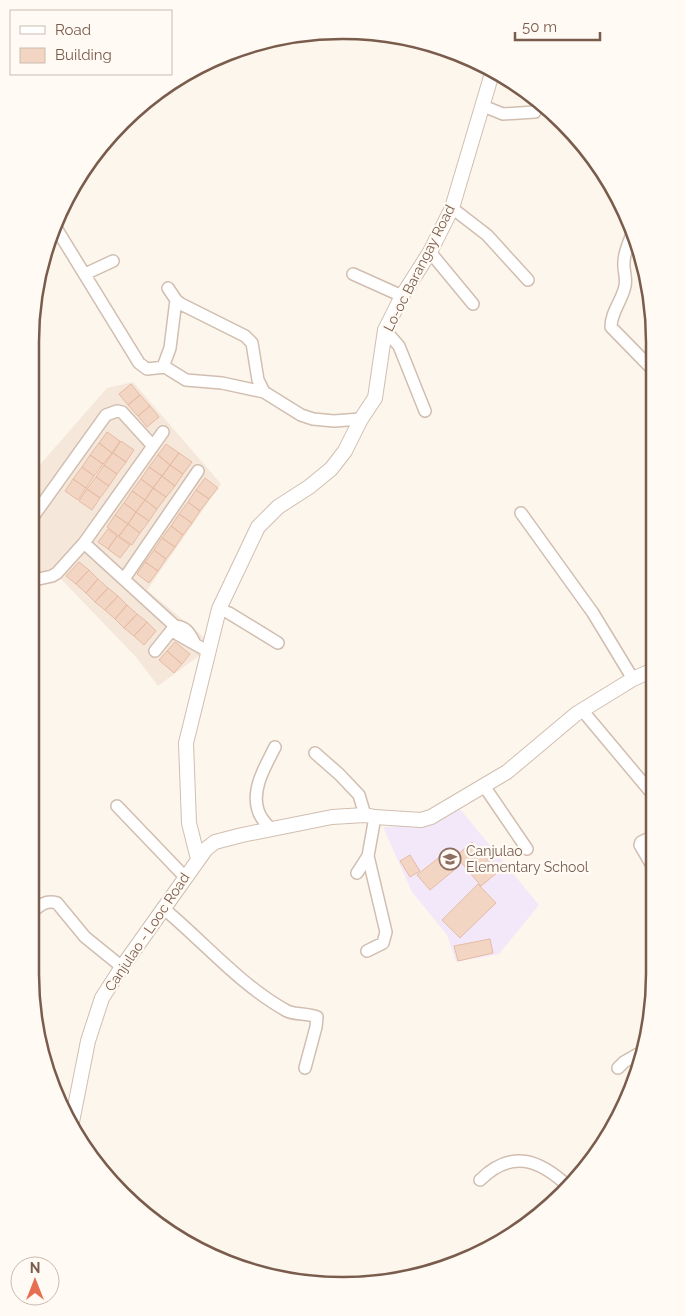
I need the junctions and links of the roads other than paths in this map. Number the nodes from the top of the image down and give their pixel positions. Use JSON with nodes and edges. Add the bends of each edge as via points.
{"nodes":[{"id":1,"x":491,"y":77,"type":"edge"},
{"id":2,"x":483,"y":106,"type":"junction"},
{"id":3,"x":535,"y":112,"type":"dead end"},
{"id":4,"x":452,"y":208,"type":"junction"},
{"id":5,"x":59,"y":233,"type":"edge"},
{"id":6,"x":629,"y":241,"type":"edge"},
{"id":7,"x":430,"y":252,"type":"junction"},
{"id":8,"x":113,"y":261,"type":"dead end"},
{"id":9,"x":85,"y":274,"type":"junction"},
{"id":10,"x":353,"y":274,"type":"dead end"},
{"id":11,"x":528,"y":280,"type":"dead end"},
{"id":12,"x":168,"y":288,"type":"dead end"},
{"id":13,"x":402,"y":296,"type":"junction"},
{"id":14,"x":176,"y":300,"type":"junction"},
{"id":15,"x":473,"y":304,"type":"dead end"},
{"id":16,"x":385,"y":330,"type":"junction"},
{"id":17,"x":646,"y":362,"type":"edge"},
{"id":18,"x":163,"y":367,"type":"junction"},
{"id":19,"x":264,"y":392,"type":"junction"},
{"id":20,"x":424,"y":411,"type":"dead end"},
{"id":21,"x":361,"y":420,"type":"junction"},
{"id":22,"x":163,"y":432,"type":"dead end"},
{"id":23,"x":153,"y":446,"type":"junction"},
{"id":24,"x":198,"y":471,"type":"dead end"},
{"id":25,"x":39,"y":508,"type":"edge"},
{"id":26,"x":522,"y":513,"type":"dead end"},
{"id":27,"x":84,"y":543,"type":"junction"},
{"id":28,"x":39,"y":579,"type":"edge"},
{"id":29,"x":124,"y":579,"type":"junction"},
{"id":30,"x":219,"y":610,"type":"junction"},
{"id":31,"x":175,"y":626,"type":"junction"},
{"id":32,"x":278,"y":643,"type":"dead end"},
{"id":33,"x":155,"y":651,"type":"dead end"},
{"id":34,"x":209,"y":652,"type":"junction"},
{"id":35,"x":646,"y":673,"type":"edge"},
{"id":36,"x":633,"y":679,"type":"junction"},
{"id":37,"x":582,"y":710,"type":"junction"},
{"id":38,"x":275,"y":747,"type":"dead end"},
{"id":39,"x":315,"y":753,"type":"dead end"},
{"id":40,"x":484,"y":786,"type":"junction"},
{"id":41,"x":646,"y":786,"type":"edge"},
{"id":42,"x":117,"y":806,"type":"dead end"},
{"id":43,"x":370,"y":816,"type":"junction"},
{"id":44,"x":272,"y":829,"type":"junction"},
{"id":45,"x":646,"y":840,"type":"edge"},
{"id":46,"x":527,"y":849,"type":"dead end"},
{"id":47,"x":368,"y":856,"type":"junction"},
{"id":48,"x":646,"y":856,"type":"edge"},
{"id":49,"x":198,"y":859,"type":"junction"},
{"id":50,"x":357,"y":873,"type":"dead end"},
{"id":51,"x":184,"y":878,"type":"junction"},
{"id":52,"x":39,"y":906,"type":"edge"},
{"id":53,"x":163,"y":908,"type":"junction"},
{"id":54,"x":367,"y":951,"type":"dead end"},
{"id":55,"x":122,"y":967,"type":"junction"},
{"id":56,"x":635,"y":1056,"type":"edge"},
{"id":57,"x":305,"y":1068,"type":"dead end"},
{"id":58,"x":618,"y":1068,"type":"dead end"},
{"id":59,"x":73,"y":1115,"type":"edge"},
{"id":60,"x":480,"y":1180,"type":"dead end"},
{"id":61,"x":563,"y":1182,"type":"edge"}],
"edges":[{"from":1,"to":2,"type":"street","name":"Lo-oc Barangay Road"},
{"from":2,"to":3,"type":"street","via":[[503,114]]},
{"from":2,"to":4,"type":"street","name":"Lo-oc Barangay Road"},
{"from":4,"to":7,"type":"street","name":"Lo-oc Barangay Road"},
{"from":4,"to":11,"type":"street","via":[[487,235]]},
{"from":5,"to":9,"type":"street"},
{"from":6,"to":17,"type":"street","via":[[624,262],[626,284],[611,319],[611,327]]},
{"from":7,"to":13,"type":"street","name":"Lo-oc Barangay Road"},
{"from":7,"to":15,"type":"street"},
{"from":8,"to":9,"type":"street"},
{"from":9,"to":18,"type":"street","via":[[139,363],[148,369]]},
{"from":10,"to":13,"type":"street"},
{"from":12,"to":14,"type":"street"},
{"from":13,"to":16,"type":"street","name":"Lo-oc Barangay Road"},
{"from":14,"to":18,"type":"street","via":[[170,348]]},
{"from":14,"to":19,"type":"street","via":[[245,336],[252,343],[258,380]]},
{"from":16,"to":20,"type":"street","via":[[399,346]]},
{"from":16,"to":21,"type":"street","name":"Lo-oc Barangay Road","via":[[375,398]]},
{"from":18,"to":19,"type":"street","via":[[186,380],[222,383]]},
{"from":19,"to":21,"type":"street","via":[[313,419]]},
{"from":21,"to":30,"type":"street","name":"Lo-oc Barangay Road","via":[[345,451],[331,469],[258,527]]},
{"from":22,"to":23,"type":"street"},
{"from":23,"to":25,"type":"street","via":[[122,412],[106,415]]},
{"from":23,"to":27,"type":"street"},
{"from":24,"to":29,"type":"street"},
{"from":26,"to":36,"type":"street","via":[[593,613]]},
{"from":27,"to":28,"type":"street","via":[[57,573]]},
{"from":27,"to":29,"type":"street"},
{"from":29,"to":31,"type":"street"},
{"from":30,"to":32,"type":"street"},
{"from":30,"to":34,"type":"street","name":"Lo-oc Barangay Road"},
{"from":31,"to":33,"type":"street"},
{"from":31,"to":34,"type":"street","via":[[183,626],[194,642]]},
{"from":34,"to":49,"type":"street","name":"Lo-oc Barangay Road","via":[[186,743],[189,823]]},
{"from":35,"to":36,"type":"street","name":"Canjulao - Looc Road"},
{"from":36,"to":37,"type":"street","name":"Canjulao - Looc Road"},
{"from":37,"to":40,"type":"street","name":"Canjulao - Looc Road","via":[[507,772]]},
{"from":37,"to":41,"type":"street"},
{"from":38,"to":44,"type":"street","via":[[257,791],[258,810]]},
{"from":39,"to":43,"type":"street","via":[[359,795]]},
{"from":40,"to":43,"type":"street","name":"Canjulao - Looc Road","via":[[421,820]]},
{"from":40,"to":46,"type":"street"},
{"from":42,"to":51,"type":"street"},
{"from":43,"to":44,"type":"street","name":"Canjulao - Looc Road","via":[[332,817]]},
{"from":43,"to":47,"type":"street"},
{"from":44,"to":49,"type":"street","name":"Canjulao - Looc Road","via":[[215,842]]},
{"from":45,"to":48,"type":"street","via":[[640,846]]},
{"from":47,"to":50,"type":"street"},
{"from":47,"to":54,"type":"street","via":[[386,932],[383,943]]},
{"from":49,"to":51,"type":"street","name":"Canjulao - Looc Road"},
{"from":51,"to":53,"type":"street","name":"Canjulao - Looc Road"},
{"from":52,"to":55,"type":"street","via":[[51,901],[57,903],[85,937]]},
{"from":53,"to":55,"type":"street","name":"Canjulao - Looc Road"},
{"from":53,"to":57,"type":"street","via":[[258,992],[289,1012],[317,1017]]},
{"from":55,"to":59,"type":"street","name":"Canjulao - Looc Road","via":[[102,998],[88,1041]]},
{"from":56,"to":58,"type":"street"},
{"from":60,"to":61,"type":"street","via":[[498,1166],[523,1161],[546,1169]]}]}
